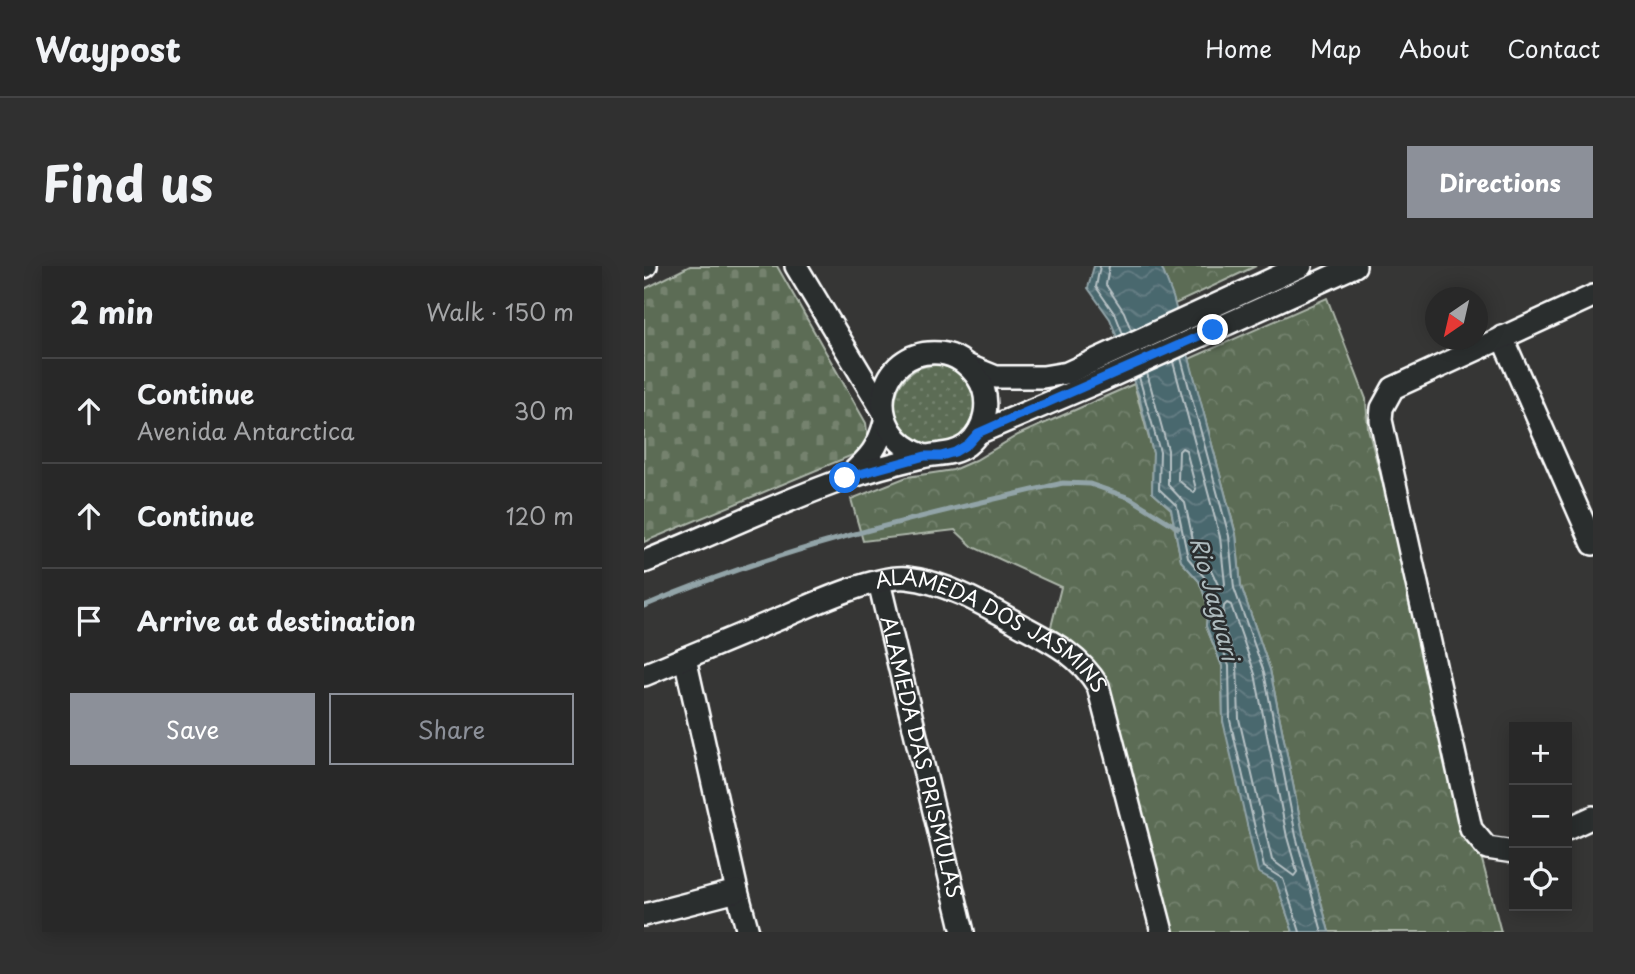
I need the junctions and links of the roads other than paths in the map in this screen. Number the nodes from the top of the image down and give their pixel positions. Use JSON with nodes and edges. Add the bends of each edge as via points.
{"nodes":[{"id":1,"x":796,"y":266,"type":"edge"},
{"id":2,"x":1301,"y":266,"type":"edge"},
{"id":3,"x":1355,"y":266,"type":"edge"},
{"id":4,"x":1593,"y":296,"type":"edge"},
{"id":5,"x":1207,"y":321,"type":"junction"},
{"id":6,"x":1502,"y":337,"type":"junction"},
{"id":7,"x":969,"y":366,"type":"junction"},
{"id":8,"x":1101,"y":369,"type":"junction"},
{"id":9,"x":885,"y":418,"type":"junction"},
{"id":10,"x":978,"y":433,"type":"junction"},
{"id":11,"x":925,"y":456,"type":"junction"},
{"id":12,"x":845,"y":478,"type":"junction"},
{"id":13,"x":1593,"y":544,"type":"edge"},
{"id":14,"x":644,"y":562,"type":"edge"},
{"id":15,"x":879,"y":582,"type":"junction"},
{"id":16,"x":685,"y":658,"type":"junction"},
{"id":17,"x":644,"y":675,"type":"edge"},
{"id":18,"x":1593,"y":817,"type":"edge"},
{"id":19,"x":1572,"y":827,"type":"edge"},
{"id":20,"x":1509,"y":851,"type":"edge"},
{"id":21,"x":737,"y":891,"type":"junction"},
{"id":22,"x":644,"y":915,"type":"edge"},
{"id":23,"x":748,"y":932,"type":"edge"},
{"id":24,"x":963,"y":932,"type":"edge"},
{"id":25,"x":1162,"y":932,"type":"edge"}],
"edges":[{"from":1,"to":9,"type":"street"},
{"from":2,"to":5,"type":"street"},
{"from":3,"to":5,"type":"street"},
{"from":4,"to":6,"type":"street"},
{"from":5,"to":8,"type":"street"},
{"from":6,"to":13,"type":"street"},
{"from":6,"to":20,"type":"street","via":[[1393,388],[1381,420],[1471,829],[1488,848]]},
{"from":7,"to":8,"type":"street","via":[[996,377],[1043,377]]},
{"from":7,"to":9,"type":"street","via":[[940,353],[922,354],[900,365],[884,391]]},
{"from":7,"to":10,"type":"street","via":[[982,384],[986,401]]},
{"from":8,"to":10,"type":"street"},
{"from":9,"to":11,"type":"street","via":[[901,444]]},
{"from":9,"to":12,"type":"street","via":[[871,457]]},
{"from":10,"to":11,"type":"street","via":[[955,452]]},
{"from":11,"to":12,"type":"street"},
{"from":12,"to":14,"type":"street"},
{"from":15,"to":16,"type":"street","name":"ALAMEDA DOS JASMINS"},
{"from":15,"to":24,"type":"street","name":"ALAMEDA DAS PRISMULAS"},
{"from":15,"to":25,"type":"street","name":"ALAMEDA DOS JASMINS","via":[[906,578],[947,589],[1051,641],[1088,668],[1098,686]]},
{"from":16,"to":17,"type":"street","name":"ALAMEDA DOS JASMINS"},
{"from":16,"to":21,"type":"street"},
{"from":18,"to":19,"type":"street"},
{"from":21,"to":22,"type":"street"},
{"from":21,"to":23,"type":"street"}]}
